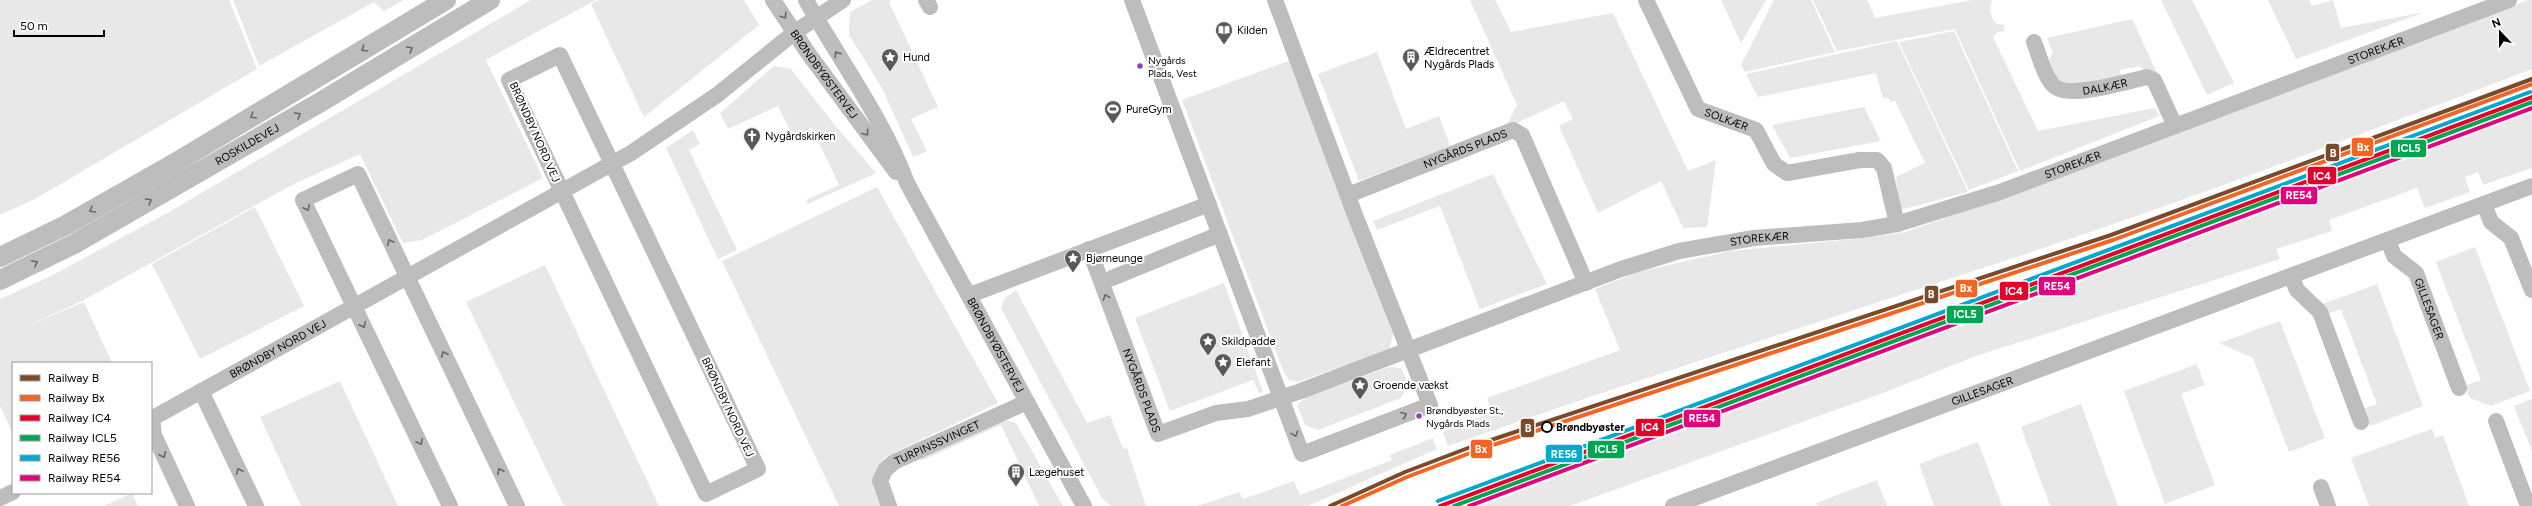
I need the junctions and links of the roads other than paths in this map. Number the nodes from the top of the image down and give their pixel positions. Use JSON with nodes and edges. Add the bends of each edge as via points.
{"nodes":[{"id":1,"x":446,"y":0,"type":"edge"},
{"id":2,"x":490,"y":0,"type":"edge"},
{"id":3,"x":774,"y":0,"type":"edge"},
{"id":4,"x":806,"y":0,"type":"edge"},
{"id":5,"x":843,"y":0,"type":"edge"},
{"id":6,"x":1132,"y":0,"type":"edge"},
{"id":7,"x":1275,"y":0,"type":"edge"},
{"id":8,"x":1646,"y":0,"type":"edge"},
{"id":9,"x":2509,"y":0,"type":"edge"},
{"id":10,"x":2479,"y":5,"type":"edge"},
{"id":11,"x":816,"y":18,"type":"junction"},
{"id":12,"x":795,"y":32,"type":"junction"},
{"id":13,"x":2034,"y":42,"type":"dead end"},
{"id":14,"x":2175,"y":126,"type":"junction"},
{"id":15,"x":612,"y":164,"type":"junction"},
{"id":16,"x":908,"y":183,"type":"junction"},
{"id":17,"x":2532,"y":186,"type":"edge"},
{"id":18,"x":562,"y":192,"type":"junction"},
{"id":19,"x":1348,"y":195,"type":"junction"},
{"id":20,"x":1209,"y":204,"type":"junction"},
{"id":21,"x":2484,"y":204,"type":"junction"},
{"id":22,"x":1897,"y":224,"type":"junction"},
{"id":23,"x":1220,"y":234,"type":"junction"},
{"id":24,"x":2388,"y":240,"type":"junction"},
{"id":25,"x":1089,"y":249,"type":"junction"},
{"id":26,"x":0,"y":258,"type":"edge"},
{"id":27,"x":1621,"y":269,"type":"joint"},
{"id":28,"x":2291,"y":276,"type":"junction"},
{"id":29,"x":407,"y":277,"type":"junction"},
{"id":30,"x":1112,"y":278,"type":"dead end"},
{"id":31,"x":0,"y":280,"type":"edge"},
{"id":32,"x":1586,"y":283,"type":"junction"},
{"id":33,"x":2532,"y":290,"type":"edge"},
{"id":34,"x":970,"y":295,"type":"junction"},
{"id":35,"x":354,"y":306,"type":"junction"},
{"id":36,"x":1408,"y":351,"type":"junction"},
{"id":37,"x":2459,"y":388,"type":"dead end"},
{"id":38,"x":201,"y":391,"type":"junction"},
{"id":39,"x":1282,"y":398,"type":"junction"},
{"id":40,"x":1026,"y":402,"type":"junction"},
{"id":41,"x":152,"y":418,"type":"edge"},
{"id":42,"x":2496,"y":421,"type":"dead end"},
{"id":43,"x":2361,"y":422,"type":"dead end"},
{"id":44,"x":152,"y":425,"type":"edge"},
{"id":45,"x":2322,"y":487,"type":"dead end"},
{"id":46,"x":12,"y":492,"type":"edge"},
{"id":47,"x":0,"y":498,"type":"edge"},
{"id":48,"x":187,"y":506,"type":"edge"},
{"id":49,"x":256,"y":506,"type":"edge"},
{"id":50,"x":450,"y":506,"type":"edge"},
{"id":51,"x":517,"y":506,"type":"edge"},
{"id":52,"x":889,"y":506,"type":"edge"},
{"id":53,"x":1084,"y":506,"type":"edge"},
{"id":54,"x":1673,"y":506,"type":"edge"},
{"id":55,"x":2328,"y":506,"type":"edge"},
{"id":56,"x":2528,"y":506,"type":"edge"}],
"edges":[{"from":1,"to":26,"type":"main road","name":"ROSKILDEVEJ","one_way":true,"via":[[175,163],[66,225]]},
{"from":31,"to":2,"type":"main road","name":"ROSKILDEVEJ","one_way":true,"via":[[74,244],[319,103]]},
{"from":3,"to":12,"type":"street","name":"BRØNDBYØSTERVEJ","one_way":true},
{"from":4,"to":11,"type":"street","name":"BRØNDBYØSTERVEJ"},
{"from":5,"to":11,"type":"street","name":"BRØNDBY NORD VEJ"},
{"from":6,"to":20,"type":"street"},
{"from":7,"to":19,"type":"street"},
{"from":8,"to":22,"type":"street","name":"SOLKÆR","via":[[1698,110],[1756,130],[1774,164],[1787,173],[1860,160],[1877,160],[1884,168]]},
{"from":9,"to":10,"type":"street","name":"STOREKÆR"},
{"from":10,"to":14,"type":"street","name":"STOREKÆR"},
{"from":11,"to":12,"type":"street","name":"BRØNDBY NORD VEJ"},
{"from":16,"to":11,"type":"street","name":"BRØNDBYØSTERVEJ","one_way":true,"via":[[864,96]]},
{"from":12,"to":15,"type":"street","name":"BRØNDBY NORD VEJ","via":[[717,95],[660,135]]},
{"from":12,"to":16,"type":"street","name":"BRØNDBYØSTERVEJ","one_way":true,"via":[[888,163]]},
{"from":13,"to":14,"type":"street","name":"DALKÆR","via":[[2052,85],[2063,90],[2080,92],[2147,77],[2154,80]]},
{"from":14,"to":22,"type":"street","name":"STOREKÆR","via":[[2000,192]]},
{"from":15,"to":18,"type":"street","name":"BRØNDBY NORD VEJ"},
{"from":15,"to":18,"type":"street","name":"BRØNDBY NORD VEJ","via":[[560,55],[509,80]]},
{"from":15,"to":18,"type":"street","name":"BRØNDBY NORD VEJ","via":[[758,469],[706,494]]},
{"from":16,"to":34,"type":"street","name":"BRØNDBYØSTERVEJ"},
{"from":17,"to":21,"type":"street","name":"GILLESAGER"},
{"from":18,"to":29,"type":"street","name":"BRØNDBY NORD VEJ"},
{"from":19,"to":32,"type":"street","name":"NYGÅRDS PLADS","via":[[1513,130],[1522,135]]},
{"from":19,"to":36,"type":"street"},
{"from":20,"to":23,"type":"street"},
{"from":20,"to":25,"type":"street"},
{"from":21,"to":24,"type":"street","name":"GILLESAGER"},
{"from":21,"to":33,"type":"street","via":[[2491,222],[2511,238]]},
{"from":22,"to":27,"type":"street","name":"STOREKÆR","via":[[1862,230],[1754,238],[1706,245]]},
{"from":23,"to":30,"type":"street"},
{"from":23,"to":39,"type":"street"},
{"from":24,"to":28,"type":"street","name":"GILLESAGER"},
{"from":24,"to":37,"type":"street","name":"GILLESAGER","via":[[2394,256],[2416,273]]},
{"from":25,"to":34,"type":"street"},
{"from":39,"to":25,"type":"street","name":"NYGÅRDS PLADS","one_way":true,"via":[[1248,409],[1216,413],[1158,434]]},
{"from":27,"to":32,"type":"street","name":"NYGÅRDS PLADS"},
{"from":28,"to":43,"type":"street","via":[[2297,290],[2320,312]]},
{"from":28,"to":54,"type":"street","name":"GILLESAGER"},
{"from":29,"to":35,"type":"street","name":"BRØNDBY NORD VEJ"},
{"from":29,"to":35,"type":"street","one_way":true,"via":[[358,174],[303,200]]},
{"from":51,"to":29,"type":"street","one_way":true},
{"from":32,"to":36,"type":"street","name":"NYGÅRDS PLADS"},
{"from":34,"to":40,"type":"street","name":"BRØNDBYØSTERVEJ"},
{"from":35,"to":38,"type":"street","name":"BRØNDBY NORD VEJ"},
{"from":35,"to":50,"type":"street","one_way":true},
{"from":36,"to":39,"type":"street","name":"NYGÅRDS PLADS"},
{"from":39,"to":36,"type":"street","one_way":true,"via":[[1302,454],[1430,406]]},
{"from":38,"to":41,"type":"street","name":"BRØNDBY NORD VEJ"},
{"from":49,"to":38,"type":"street","one_way":true},
{"from":40,"to":52,"type":"street","name":"TURPINSSVINGET","via":[[894,462],[885,470],[880,481]]},
{"from":40,"to":53,"type":"street","name":"BRØNDBYØSTERVEJ"},
{"from":42,"to":56,"type":"street"},
{"from":44,"to":48,"type":"street","name":"BRØNDBY NORD VEJ","one_way":true,"via":[[154,436]]},
{"from":45,"to":55,"type":"street"},
{"from":46,"to":47,"type":"street"}]}
